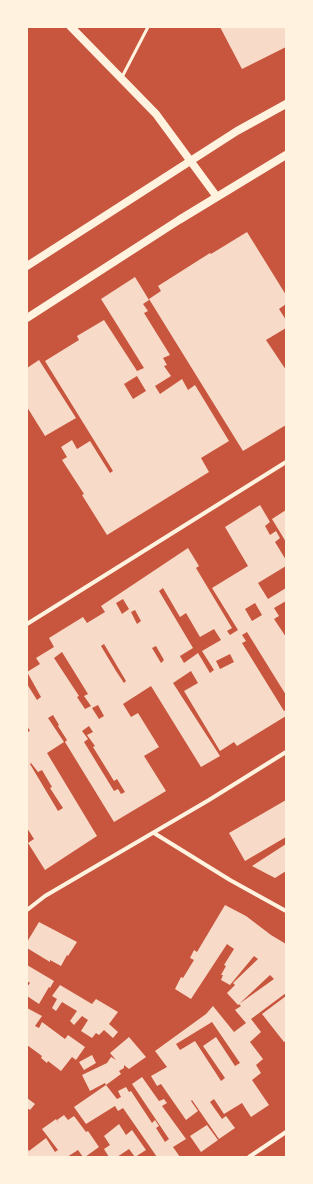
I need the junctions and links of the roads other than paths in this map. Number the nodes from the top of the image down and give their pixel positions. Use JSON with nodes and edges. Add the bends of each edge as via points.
{"nodes":[{"id":1,"x":71,"y":27,"type":"edge"},
{"id":2,"x":148,"y":27,"type":"edge"},
{"id":3,"x":121,"y":78,"type":"junction"},
{"id":4,"x":286,"y":104,"type":"edge"},
{"id":5,"x":286,"y":155,"type":"edge"},
{"id":6,"x":190,"y":161,"type":"junction"},
{"id":7,"x":217,"y":197,"type":"junction"},
{"id":8,"x":27,"y":266,"type":"edge"},
{"id":9,"x":27,"y":318,"type":"edge"},
{"id":10,"x":286,"y":462,"type":"edge"},
{"id":11,"x":27,"y":624,"type":"edge"},
{"id":12,"x":286,"y":752,"type":"edge"},
{"id":13,"x":154,"y":833,"type":"junction"},
{"id":14,"x":27,"y":910,"type":"edge"},
{"id":15,"x":286,"y":911,"type":"edge"},
{"id":16,"x":286,"y":1132,"type":"edge"},
{"id":17,"x":249,"y":1157,"type":"edge"}],
"edges":[{"from":1,"to":3,"type":"main road"},
{"from":2,"to":3,"type":"lane"},
{"from":3,"to":6,"type":"main road","via":[[156,114]]},
{"from":4,"to":6,"type":"main road"},
{"from":5,"to":7,"type":"main road"},
{"from":6,"to":7,"type":"main road"},
{"from":6,"to":8,"type":"main road"},
{"from":7,"to":9,"type":"main road"},
{"from":10,"to":11,"type":"street"},
{"from":12,"to":13,"type":"street"},
{"from":13,"to":14,"type":"street","via":[[46,896]]},
{"from":13,"to":15,"type":"street"},
{"from":16,"to":17,"type":"street"}]}
